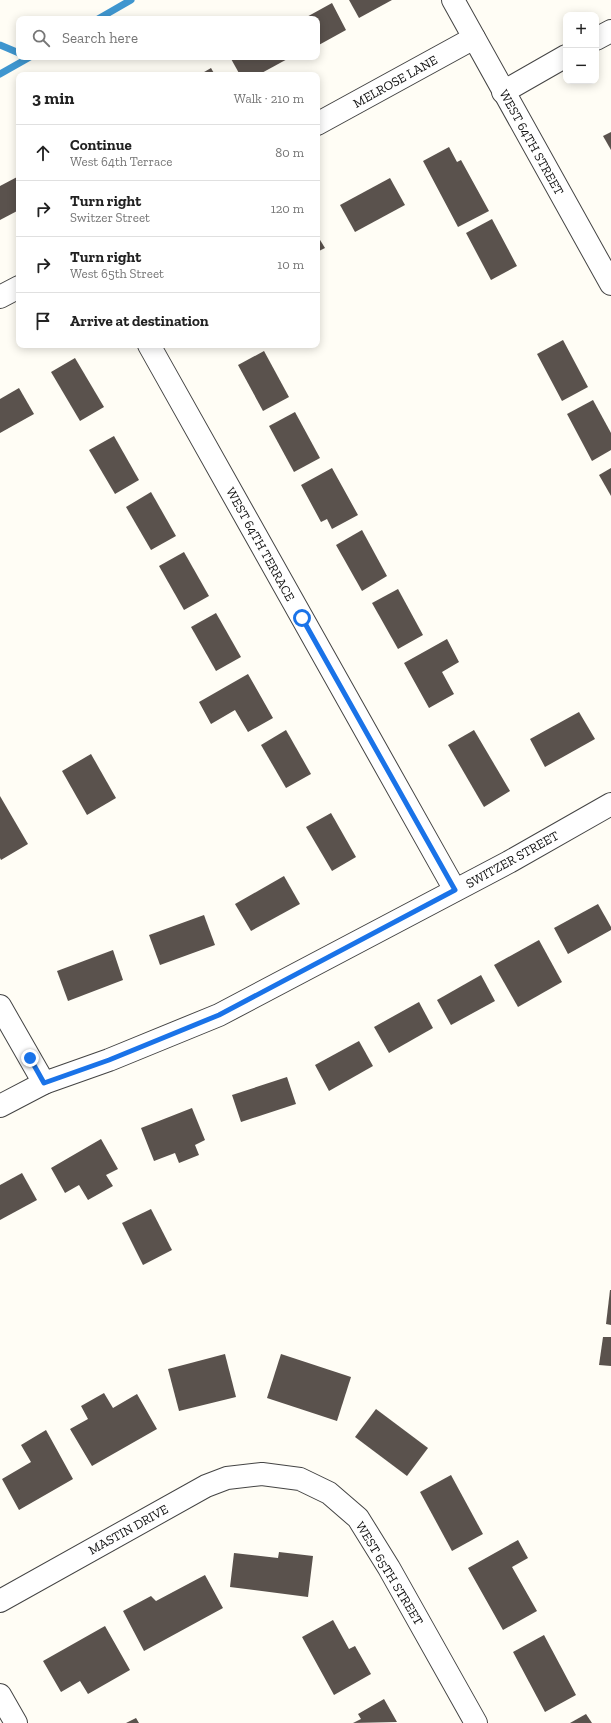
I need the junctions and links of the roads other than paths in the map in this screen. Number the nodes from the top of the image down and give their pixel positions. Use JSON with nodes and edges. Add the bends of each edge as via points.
{"nodes":[{"id":1,"x":452,"y":0,"type":"edge"},
{"id":2,"x":611,"y":31,"type":"edge"},
{"id":3,"x":474,"y":38,"type":"junction"},
{"id":4,"x":599,"y":38,"type":"edge"},
{"id":5,"x":563,"y":58,"type":"edge"},
{"id":6,"x":503,"y":92,"type":"junction"},
{"id":7,"x":320,"y":122,"type":"edge"},
{"id":8,"x":611,"y":284,"type":"edge"},
{"id":9,"x":16,"y":288,"type":"edge"},
{"id":10,"x":0,"y":297,"type":"edge"},
{"id":11,"x":151,"y":348,"type":"edge"},
{"id":12,"x":611,"y":804,"type":"edge"},
{"id":13,"x":455,"y":890,"type":"junction"},
{"id":14,"x":0,"y":1006,"type":"edge"},
{"id":15,"x":44,"y":1083,"type":"junction"},
{"id":16,"x":0,"y":1106,"type":"edge"},
{"id":17,"x":262,"y":1474,"type":"joint"},
{"id":18,"x":0,"y":1601,"type":"edge"},
{"id":19,"x":0,"y":1696,"type":"edge"},
{"id":20,"x":16,"y":1723,"type":"edge"},
{"id":21,"x":476,"y":1723,"type":"edge"}],
"edges":[{"from":1,"to":3,"type":"street","name":"WEST 64TH STREET"},
{"from":2,"to":4,"type":"street"},
{"from":3,"to":6,"type":"street","name":"WEST 64TH STREET"},
{"from":3,"to":7,"type":"street","name":"MELROSE LANE"},
{"from":5,"to":6,"type":"street"},
{"from":6,"to":8,"type":"street","name":"WEST 64TH STREET"},
{"from":9,"to":10,"type":"street"},
{"from":11,"to":13,"type":"street","name":"WEST 64TH TERRACE"},
{"from":12,"to":13,"type":"street","name":"SWITZER STREET"},
{"from":13,"to":15,"type":"street","name":"SWITZER STREET","via":[[219,1015],[109,1060]]},
{"from":14,"to":15,"type":"street"},
{"from":15,"to":16,"type":"street","name":"SWITZER STREET"},
{"from":17,"to":18,"type":"street","name":"MASTIN DRIVE","via":[[227,1478],[206,1486]]},
{"from":17,"to":21,"type":"street","name":"WEST 65TH STREET","via":[[300,1479],[329,1493],[358,1518]]},
{"from":19,"to":20,"type":"street"}]}
